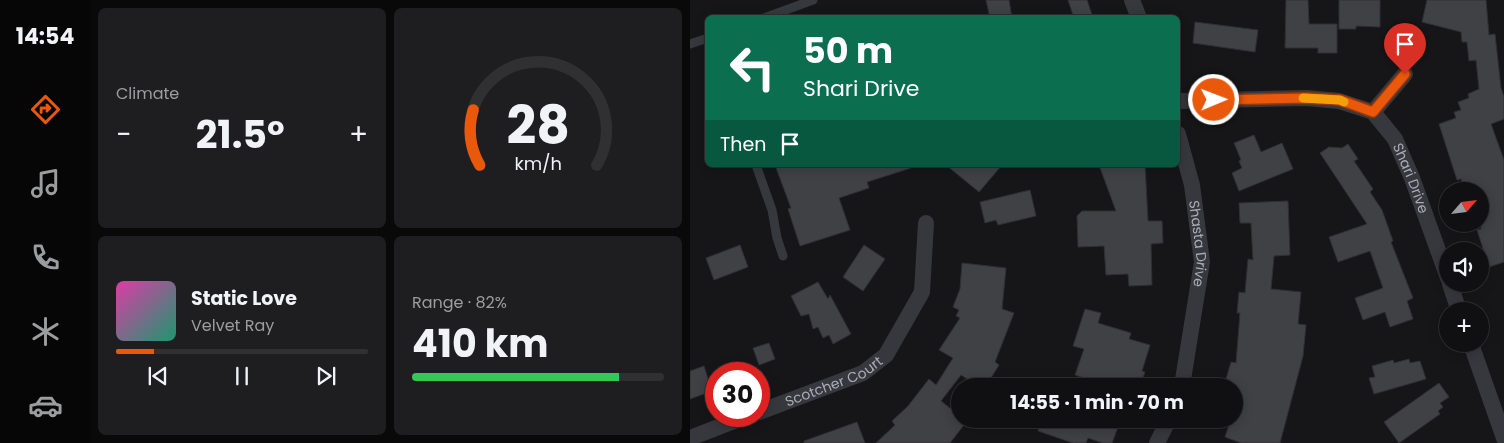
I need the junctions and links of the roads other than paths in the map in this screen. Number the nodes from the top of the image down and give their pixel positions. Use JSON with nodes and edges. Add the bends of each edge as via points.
{"nodes":[{"id":1,"x":814,"y":0,"type":"edge"},
{"id":2,"x":1132,"y":0,"type":"edge"},
{"id":3,"x":772,"y":15,"type":"edge"},
{"id":4,"x":1138,"y":15,"type":"edge"},
{"id":5,"x":705,"y":39,"type":"edge"},
{"id":6,"x":690,"y":44,"type":"edge"},
{"id":7,"x":1405,"y":74,"type":"dead end"},
{"id":8,"x":1180,"y":101,"type":"edge"},
{"id":9,"x":1373,"y":112,"type":"junction"},
{"id":10,"x":1180,"y":141,"type":"edge"},
{"id":11,"x":757,"y":167,"type":"edge"},
{"id":12,"x":926,"y":222,"type":"dead end"},
{"id":13,"x":1439,"y":253,"type":"edge"},
{"id":14,"x":783,"y":256,"type":"dead end"},
{"id":15,"x":1474,"y":352,"type":"edge"},
{"id":16,"x":1183,"y":378,"type":"edge"},
{"id":17,"x":770,"y":408,"type":"edge"},
{"id":18,"x":718,"y":427,"type":"edge"},
{"id":19,"x":1164,"y":428,"type":"edge"},
{"id":20,"x":690,"y":438,"type":"edge"},
{"id":21,"x":1504,"y":438,"type":"edge"},
{"id":22,"x":1157,"y":443,"type":"edge"}],
"edges":[{"from":1,"to":3,"type":"lane"},
{"from":2,"to":4,"type":"street"},
{"from":5,"to":6,"type":"lane"},
{"from":7,"to":9,"type":"street"},
{"from":8,"to":9,"type":"street","via":[[1307,98],[1340,100]]},
{"from":9,"to":13,"type":"street","name":"Shari Drive","via":[[1395,140]]},
{"from":10,"to":16,"type":"street","name":"Shasta Drive","via":[[1192,185],[1202,262]]},
{"from":11,"to":14,"type":"lane"},
{"from":12,"to":17,"type":"street","name":"Scotcher Court","via":[[922,292],[886,355],[863,373]]},
{"from":15,"to":21,"type":"street"},
{"from":18,"to":20,"type":"street"},
{"from":19,"to":22,"type":"street"}]}
